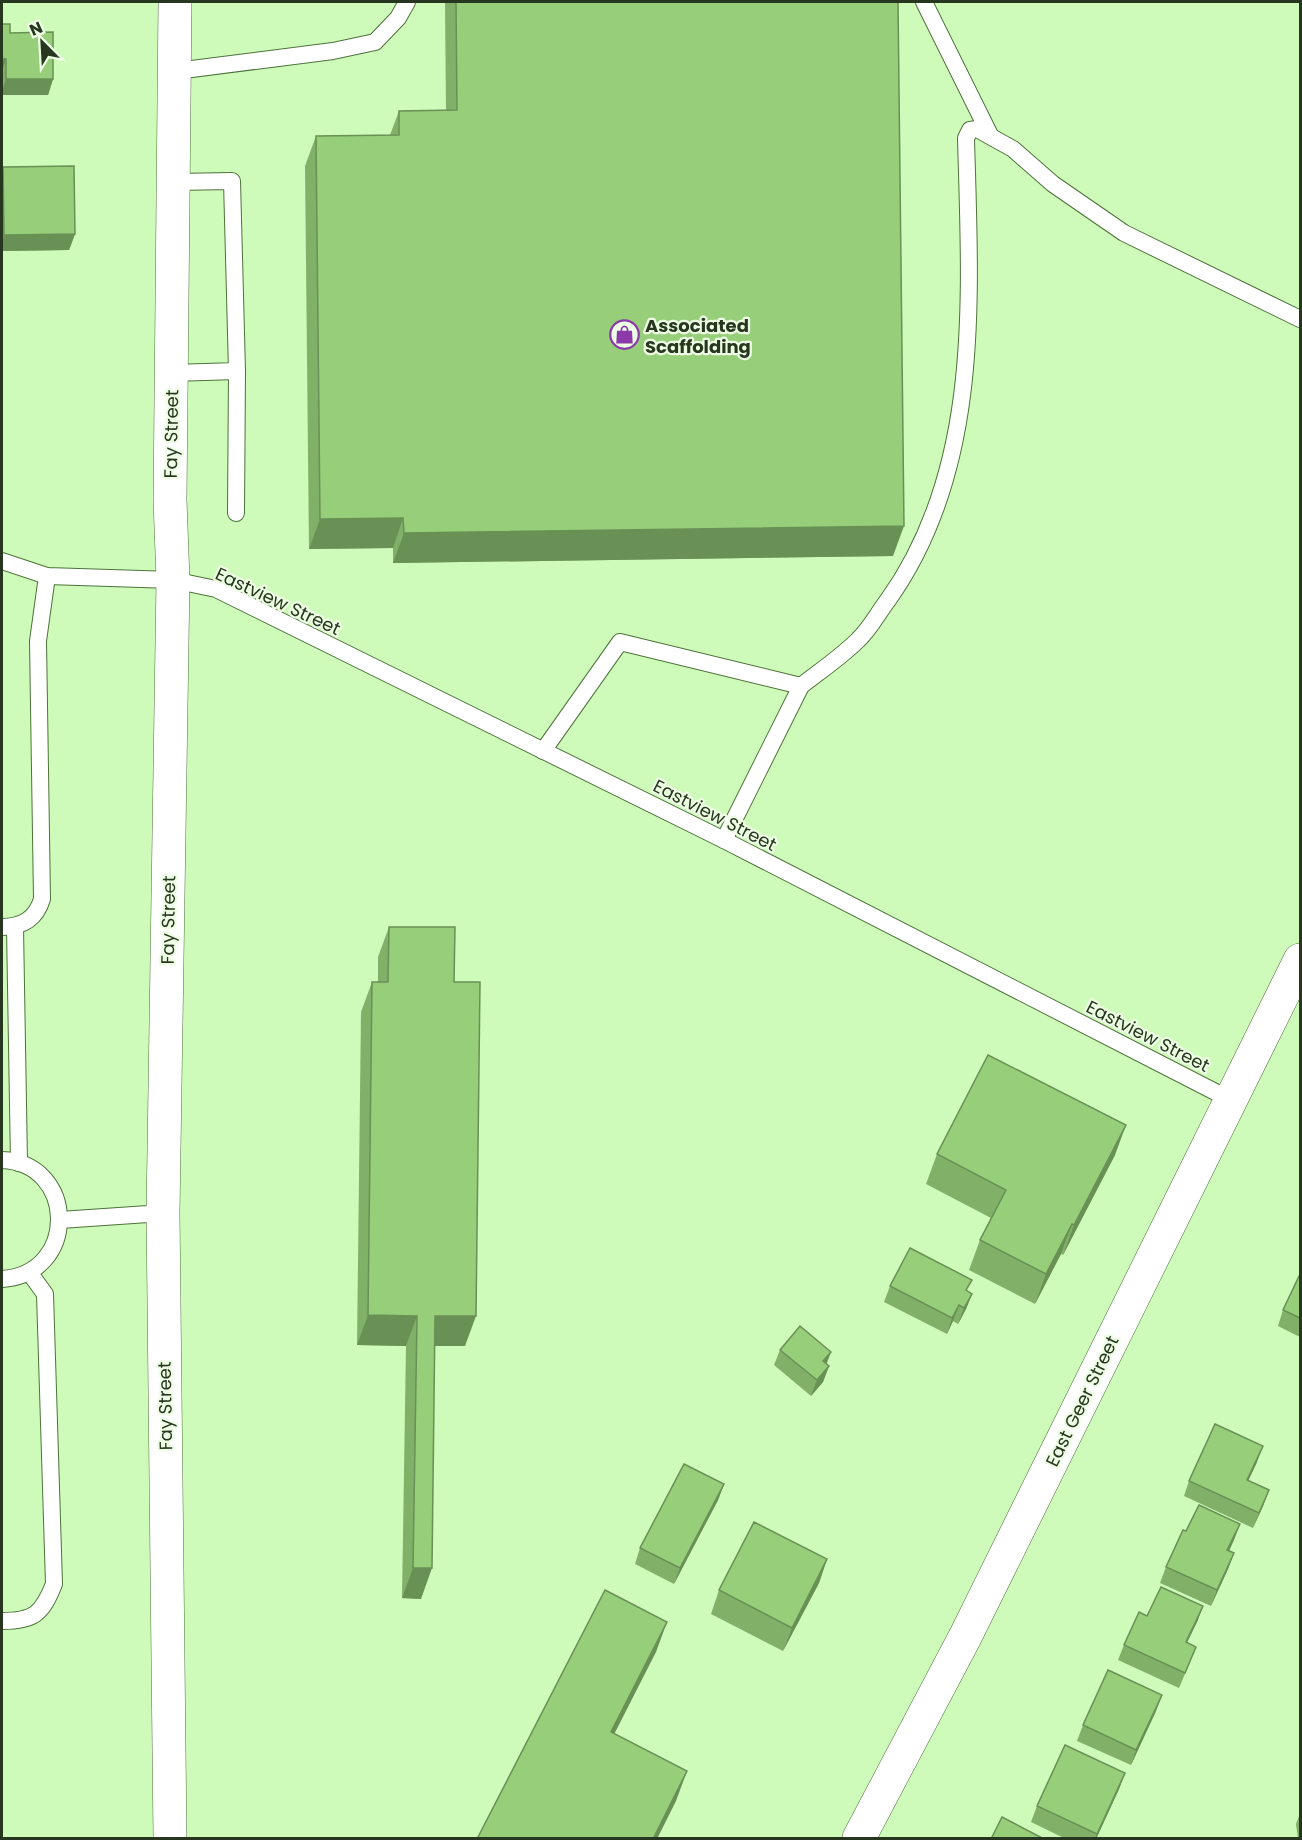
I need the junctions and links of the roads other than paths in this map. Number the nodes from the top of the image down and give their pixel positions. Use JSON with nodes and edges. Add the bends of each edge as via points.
{"nodes":[{"id":1,"x":176,"y":2,"type":"edge"},
{"id":2,"x":407,"y":2,"type":"edge"},
{"id":3,"x":924,"y":2,"type":"edge"},
{"id":4,"x":176,"y":71,"type":"junction"},
{"id":5,"x":990,"y":135,"type":"junction"},
{"id":6,"x":175,"y":182,"type":"junction"},
{"id":7,"x":1300,"y":319,"type":"edge"},
{"id":8,"x":237,"y":371,"type":"junction"},
{"id":9,"x":172,"y":374,"type":"junction"},
{"id":10,"x":236,"y":513,"type":"dead end"},
{"id":11,"x":2,"y":561,"type":"edge"},
{"id":12,"x":47,"y":576,"type":"junction"},
{"id":13,"x":173,"y":580,"type":"junction"},
{"id":14,"x":801,"y":686,"type":"junction"},
{"id":15,"x":543,"y":751,"type":"junction"},
{"id":16,"x":724,"y":840,"type":"junction"},
{"id":17,"x":8,"y":927,"type":"edge"},
{"id":18,"x":1300,"y":960,"type":"edge"},
{"id":19,"x":1231,"y":1100,"type":"junction"},
{"id":20,"x":2,"y":1160,"type":"edge"},
{"id":21,"x":19,"y":1163,"type":"junction"},
{"id":22,"x":163,"y":1213,"type":"junction"},
{"id":23,"x":60,"y":1220,"type":"junction"},
{"id":24,"x":29,"y":1272,"type":"junction"},
{"id":25,"x":2,"y":1279,"type":"edge"},
{"id":26,"x":2,"y":1621,"type":"edge"},
{"id":27,"x":170,"y":1839,"type":"edge"},
{"id":28,"x":859,"y":1839,"type":"edge"}],
"edges":[{"from":1,"to":4,"type":"street","name":"Fay Street"},
{"from":2,"to":4,"type":"lane","via":[[375,42]]},
{"from":3,"to":5,"type":"lane"},
{"from":4,"to":6,"type":"street","name":"Fay Street"},
{"from":5,"to":7,"type":"lane","via":[[1124,233]]},
{"from":5,"to":14,"type":"lane","via":[[977,129],[970,130],[966,138],[970,284],[965,368],[944,488],[909,571],[859,639]]},
{"from":6,"to":8,"type":"lane","via":[[232,181]]},
{"from":6,"to":9,"type":"street","name":"Fay Street"},
{"from":8,"to":9,"type":"lane"},
{"from":8,"to":10,"type":"lane"},
{"from":9,"to":13,"type":"street","name":"Fay Street"},
{"from":11,"to":12,"type":"lane","name":"Eastview Street"},
{"from":12,"to":13,"type":"lane","name":"Eastview Street"},
{"from":12,"to":17,"type":"lane","via":[[38,641],[42,898],[38,912]]},
{"from":13,"to":15,"type":"lane","name":"Eastview Street","via":[[216,590]]},
{"from":13,"to":22,"type":"street","name":"Fay Street"},
{"from":14,"to":15,"type":"lane","via":[[620,642]]},
{"from":14,"to":16,"type":"lane"},
{"from":15,"to":16,"type":"lane","name":"Eastview Street"},
{"from":16,"to":19,"type":"lane","name":"Eastview Street"},
{"from":17,"to":21,"type":"lane"},
{"from":18,"to":19,"type":"street","name":"East Geer Street"},
{"from":19,"to":28,"type":"street","name":"East Geer Street","via":[[965,1637]]},
{"from":20,"to":21,"type":"lane"},
{"from":21,"to":23,"type":"lane","via":[[44,1178],[55,1196]]},
{"from":22,"to":23,"type":"lane"},
{"from":22,"to":27,"type":"street","name":"Fay Street"},
{"from":23,"to":24,"type":"lane","via":[[51,1253]]},
{"from":24,"to":25,"type":"lane"},
{"from":24,"to":26,"type":"lane","via":[[45,1294],[54,1584],[36,1614],[25,1621]]}]}
